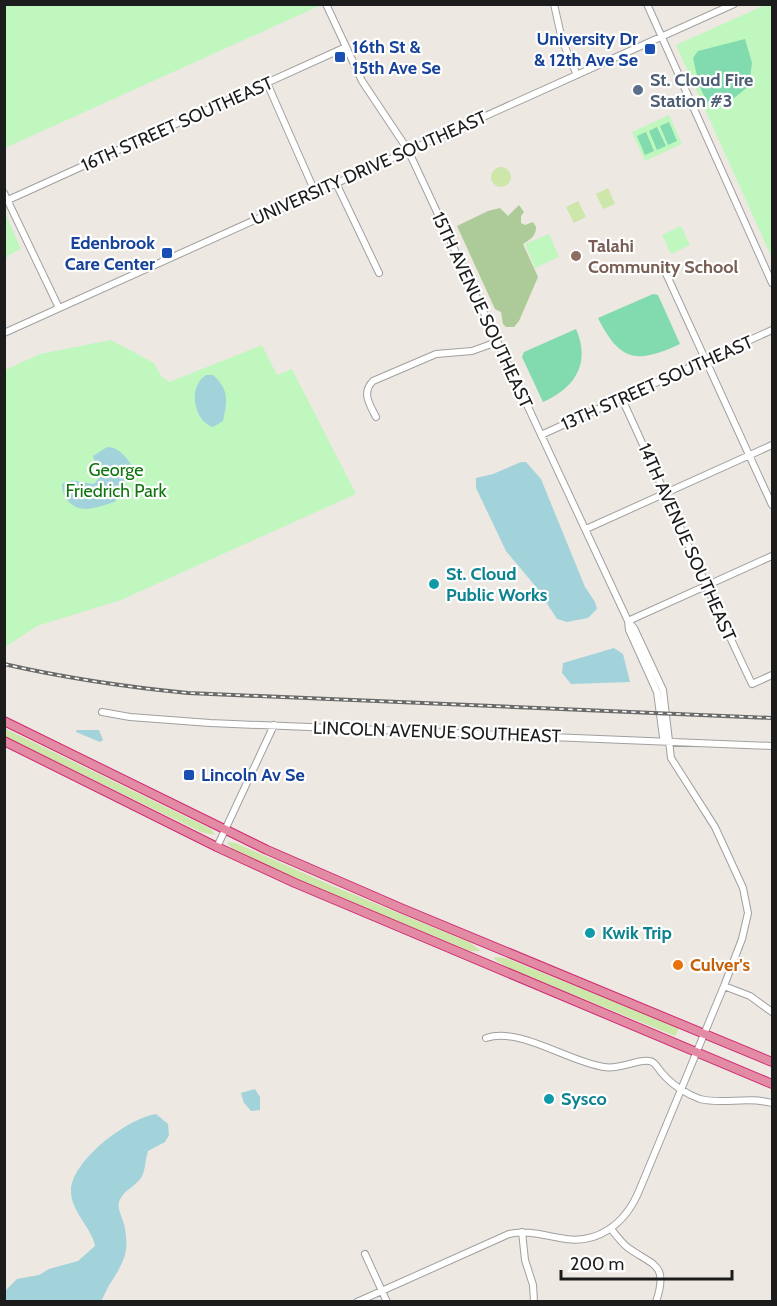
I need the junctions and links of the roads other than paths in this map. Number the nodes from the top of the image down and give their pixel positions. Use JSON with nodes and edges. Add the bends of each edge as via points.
{"nodes":[{"id":1,"x":326,"y":4,"type":"edge"},
{"id":2,"x":554,"y":4,"type":"edge"},
{"id":3,"x":647,"y":4,"type":"edge"},
{"id":4,"x":734,"y":4,"type":"edge"},
{"id":5,"x":662,"y":37,"type":"junction"},
{"id":6,"x":346,"y":47,"type":"junction"},
{"id":7,"x":577,"y":75,"type":"junction"},
{"id":8,"x":267,"y":83,"type":"junction"},
{"id":9,"x":408,"y":150,"type":"junction"},
{"id":10,"x":336,"y":183,"type":"junction"},
{"id":11,"x":315,"y":192,"type":"junction"},
{"id":12,"x":4,"y":193,"type":"edge"},
{"id":13,"x":8,"y":200,"type":"junction"},
{"id":14,"x":663,"y":267,"type":"dead end"},
{"id":15,"x":379,"y":273,"type":"dead end"},
{"id":16,"x":772,"y":283,"type":"edge"},
{"id":17,"x":59,"y":308,"type":"junction"},
{"id":18,"x":772,"y":330,"type":"edge"},
{"id":19,"x":4,"y":333,"type":"edge"},
{"id":20,"x":497,"y":342,"type":"junction"},
{"id":21,"x":706,"y":360,"type":"junction"},
{"id":22,"x":622,"y":399,"type":"junction"},
{"id":23,"x":376,"y":417,"type":"dead end"},
{"id":24,"x":541,"y":435,"type":"junction"},
{"id":25,"x":772,"y":445,"type":"edge"},
{"id":26,"x":750,"y":455,"type":"junction"},
{"id":27,"x":666,"y":493,"type":"junction"},
{"id":28,"x":772,"y":505,"type":"edge"},
{"id":29,"x":586,"y":530,"type":"junction"},
{"id":30,"x":772,"y":556,"type":"edge"},
{"id":31,"x":705,"y":586,"type":"junction"},
{"id":32,"x":628,"y":621,"type":"junction"},
{"id":33,"x":772,"y":675,"type":"edge"},
{"id":34,"x":102,"y":712,"type":"dead end"},
{"id":35,"x":4,"y":721,"type":"edge"},
{"id":36,"x":274,"y":725,"type":"junction"},
{"id":37,"x":4,"y":741,"type":"edge"},
{"id":38,"x":668,"y":741,"type":"junction"},
{"id":39,"x":772,"y":746,"type":"edge"},
{"id":40,"x":225,"y":830,"type":"junction"},
{"id":41,"x":216,"y":847,"type":"junction"},
{"id":42,"x":724,"y":986,"type":"junction"},
{"id":43,"x":772,"y":1012,"type":"edge"},
{"id":44,"x":704,"y":1033,"type":"junction"},
{"id":45,"x":486,"y":1038,"type":"dead end"},
{"id":46,"x":696,"y":1052,"type":"junction"},
{"id":47,"x":772,"y":1062,"type":"edge"},
{"id":48,"x":772,"y":1084,"type":"edge"},
{"id":49,"x":681,"y":1089,"type":"junction"},
{"id":50,"x":772,"y":1103,"type":"edge"},
{"id":51,"x":611,"y":1229,"type":"junction"},
{"id":52,"x":522,"y":1232,"type":"junction"},
{"id":53,"x":365,"y":1254,"type":"dead end"},
{"id":54,"x":382,"y":1290,"type":"junction"},
{"id":55,"x":357,"y":1302,"type":"edge"},
{"id":56,"x":387,"y":1302,"type":"edge"},
{"id":57,"x":534,"y":1302,"type":"edge"},
{"id":58,"x":656,"y":1302,"type":"edge"}],
"edges":[{"from":1,"to":6,"type":"street","name":"15TH AVENUE SOUTHEAST"},
{"from":2,"to":7,"type":"street","via":[[557,25]]},
{"from":3,"to":5,"type":"street"},
{"from":4,"to":5,"type":"street","name":"UNIVERSITY DRIVE SOUTHEAST"},
{"from":5,"to":7,"type":"street","name":"UNIVERSITY DRIVE SOUTHEAST"},
{"from":5,"to":16,"type":"street"},
{"from":6,"to":8,"type":"street","name":"16TH STREET SOUTHEAST"},
{"from":6,"to":9,"type":"street","name":"15TH AVENUE SOUTHEAST","via":[[365,86]]},
{"from":7,"to":9,"type":"street","name":"UNIVERSITY DRIVE SOUTHEAST"},
{"from":8,"to":11,"type":"street"},
{"from":8,"to":13,"type":"street","name":"16TH STREET SOUTHEAST"},
{"from":9,"to":10,"type":"street","name":"UNIVERSITY DRIVE SOUTHEAST"},
{"from":9,"to":20,"type":"street","name":"15TH AVENUE SOUTHEAST"},
{"from":10,"to":11,"type":"street","name":"UNIVERSITY DRIVE SOUTHEAST"},
{"from":10,"to":15,"type":"street"},
{"from":11,"to":17,"type":"street","name":"UNIVERSITY DRIVE SOUTHEAST"},
{"from":12,"to":13,"type":"street"},
{"from":13,"to":17,"type":"street"},
{"from":14,"to":21,"type":"street"},
{"from":17,"to":19,"type":"street","name":"UNIVERSITY DRIVE SOUTHEAST"},
{"from":18,"to":21,"type":"street","name":"13TH STREET SOUTHEAST"},
{"from":20,"to":23,"type":"street","via":[[472,351],[436,354],[373,381],[367,395]]},
{"from":20,"to":24,"type":"street","name":"15TH AVENUE SOUTHEAST"},
{"from":21,"to":22,"type":"street","name":"13TH STREET SOUTHEAST"},
{"from":21,"to":26,"type":"street"},
{"from":22,"to":24,"type":"street","name":"13TH STREET SOUTHEAST"},
{"from":22,"to":27,"type":"street","name":"14TH AVENUE SOUTHEAST"},
{"from":24,"to":29,"type":"street","name":"15TH AVENUE SOUTHEAST"},
{"from":25,"to":26,"type":"street"},
{"from":26,"to":27,"type":"street"},
{"from":26,"to":28,"type":"street"},
{"from":27,"to":29,"type":"street"},
{"from":27,"to":31,"type":"street","name":"14TH AVENUE SOUTHEAST"},
{"from":29,"to":32,"type":"street","name":"15TH AVENUE SOUTHEAST"},
{"from":30,"to":31,"type":"street"},
{"from":31,"to":32,"type":"street"},
{"from":31,"to":33,"type":"street","name":"14TH AVENUE SOUTHEAST","via":[[752,684]]},
{"from":32,"to":38,"type":"street","name":"15TH AVENUE SOUTHEAST","via":[[657,692],[663,737]]},
{"from":34,"to":36,"type":"street","name":"LINCOLN AVENUE SOUTHEAST","via":[[166,720]]},
{"from":35,"to":40,"type":"highway"},
{"from":36,"to":38,"type":"street","name":"LINCOLN AVENUE SOUTHEAST"},
{"from":36,"to":40,"type":"street"},
{"from":37,"to":41,"type":"highway"},
{"from":38,"to":39,"type":"street","name":"LINCOLN AVENUE SOUTHEAST"},
{"from":38,"to":42,"type":"street","name":"15TH AVENUE SOUTHEAST","via":[[671,758],[715,827],[746,899],[746,926]]},
{"from":40,"to":41,"type":"street"},
{"from":40,"to":44,"type":"highway","via":[[354,888]]},
{"from":41,"to":46,"type":"highway"},
{"from":42,"to":43,"type":"street","via":[[750,996]]},
{"from":42,"to":44,"type":"street","name":"15TH AVENUE SOUTHEAST"},
{"from":44,"to":46,"type":"street","name":"15TH AVENUE SOUTHEAST"},
{"from":44,"to":47,"type":"highway"},
{"from":45,"to":49,"type":"street","via":[[498,1034],[519,1037],[603,1067],[649,1060]]},
{"from":46,"to":48,"type":"highway"},
{"from":46,"to":49,"type":"street","name":"15TH AVENUE SOUTHEAST"},
{"from":49,"to":50,"type":"street","via":[[711,1101],[749,1099]]},
{"from":49,"to":51,"type":"street","name":"15TH AVENUE SOUTHEAST","via":[[635,1200]]},
{"from":51,"to":52,"type":"street","via":[[578,1240]]},
{"from":51,"to":58,"type":"street","via":[[624,1245],[657,1268],[661,1282]]},
{"from":52,"to":54,"type":"street","via":[[502,1237]]},
{"from":52,"to":57,"type":"street"},
{"from":53,"to":54,"type":"street"},
{"from":54,"to":55,"type":"street"},
{"from":54,"to":56,"type":"street"}]}
